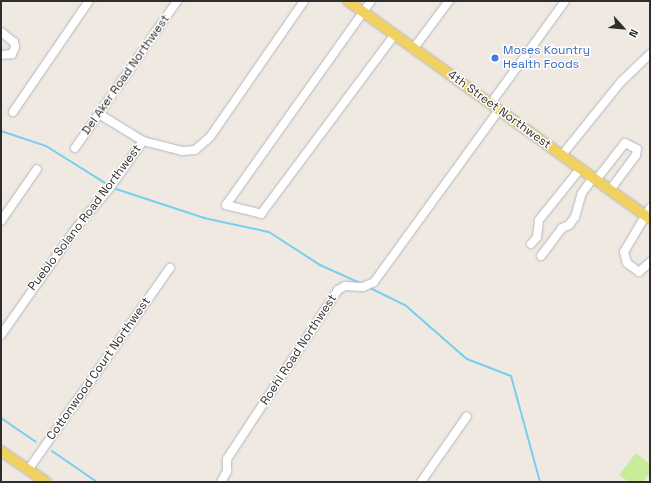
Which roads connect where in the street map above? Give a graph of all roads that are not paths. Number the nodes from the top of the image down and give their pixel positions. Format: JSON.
{"nodes":[{"id":1,"x":89,"y":1,"type":"edge"},
{"id":2,"x":177,"y":1,"type":"edge"},
{"id":3,"x":304,"y":1,"type":"edge"},
{"id":4,"x":348,"y":1,"type":"edge"},
{"id":5,"x":371,"y":1,"type":"edge"},
{"id":6,"x":449,"y":1,"type":"edge"},
{"id":7,"x":565,"y":1,"type":"edge"},
{"id":8,"x":364,"y":13,"type":"junction"},
{"id":9,"x":1,"y":32,"type":"edge"},
{"id":10,"x":395,"y":34,"type":"junction"},
{"id":11,"x":414,"y":48,"type":"junction"},
{"id":12,"x":650,"y":54,"type":"edge"},
{"id":13,"x":1,"y":55,"type":"edge"},
{"id":14,"x":490,"y":103,"type":"junction"},
{"id":15,"x":499,"y":110,"type":"junction"},
{"id":16,"x":13,"y":112,"type":"dead end"},
{"id":17,"x":100,"y":114,"type":"junction"},
{"id":18,"x":143,"y":141,"type":"junction"},
{"id":19,"x":76,"y":148,"type":"dead end"},
{"id":20,"x":562,"y":156,"type":"junction"},
{"id":21,"x":37,"y":169,"type":"dead end"},
{"id":22,"x":580,"y":169,"type":"junction"},
{"id":23,"x":595,"y":179,"type":"junction"},
{"id":24,"x":610,"y":190,"type":"junction"},
{"id":25,"x":648,"y":214,"type":"edge"},
{"id":26,"x":1,"y":221,"type":"edge"},
{"id":27,"x":531,"y":244,"type":"dead end"},
{"id":28,"x":541,"y":256,"type":"dead end"},
{"id":29,"x":650,"y":262,"type":"edge"},
{"id":30,"x":170,"y":268,"type":"dead end"},
{"id":31,"x":1,"y":335,"type":"edge"},
{"id":32,"x":467,"y":416,"type":"dead end"},
{"id":33,"x":1,"y":451,"type":"edge"},
{"id":34,"x":28,"y":470,"type":"junction"},
{"id":35,"x":46,"y":482,"type":"edge"},
{"id":36,"x":222,"y":482,"type":"edge"},
{"id":37,"x":420,"y":482,"type":"edge"}],
"edges":[{"from":1,"to":16,"type":"street"},
{"from":2,"to":17,"type":"street","name":"Del Aker Road Northwest"},
{"from":3,"to":18,"type":"street","name":"Pueblo Solano Road Northwest"},
{"from":4,"to":8,"type":"main road","name":"4th Street Northwest"},
{"from":5,"to":8,"type":"street"},
{"from":6,"to":11,"type":"street"},
{"from":7,"to":14,"type":"street"},
{"from":8,"to":10,"type":"main road","name":"4th Street Northwest"},
{"from":8,"to":10,"type":"street"},
{"from":9,"to":13,"type":"street"},
{"from":10,"to":11,"type":"main road","name":"4th Street Northwest"},
{"from":11,"to":14,"type":"main road","name":"4th Street Northwest"},
{"from":12,"to":20,"type":"street"},
{"from":14,"to":15,"type":"main road","name":"4th Street Northwest"},
{"from":15,"to":20,"type":"main road","name":"4th Street Northwest"},
{"from":15,"to":36,"type":"street","name":"Roehl Road Northwest"},
{"from":17,"to":18,"type":"street"},
{"from":17,"to":19,"type":"street","name":"Del Aker Road Northwest"},
{"from":18,"to":31,"type":"street","name":"Pueblo Solano Road Northwest"},
{"from":20,"to":22,"type":"main road","name":"4th Street Northwest"},
{"from":21,"to":26,"type":"street"},
{"from":22,"to":23,"type":"main road","name":"4th Street Northwest"},
{"from":22,"to":27,"type":"street"},
{"from":23,"to":24,"type":"main road","name":"4th Street Northwest"},
{"from":23,"to":24,"type":"street"},
{"from":23,"to":28,"type":"street"},
{"from":24,"to":25,"type":"main road","name":"4th Street Northwest"},
{"from":25,"to":29,"type":"street"},
{"from":30,"to":34,"type":"street","name":"Cottonwood Court Northwest"},
{"from":32,"to":37,"type":"street"},
{"from":33,"to":34,"type":"main road"},
{"from":34,"to":35,"type":"main road"}]}
